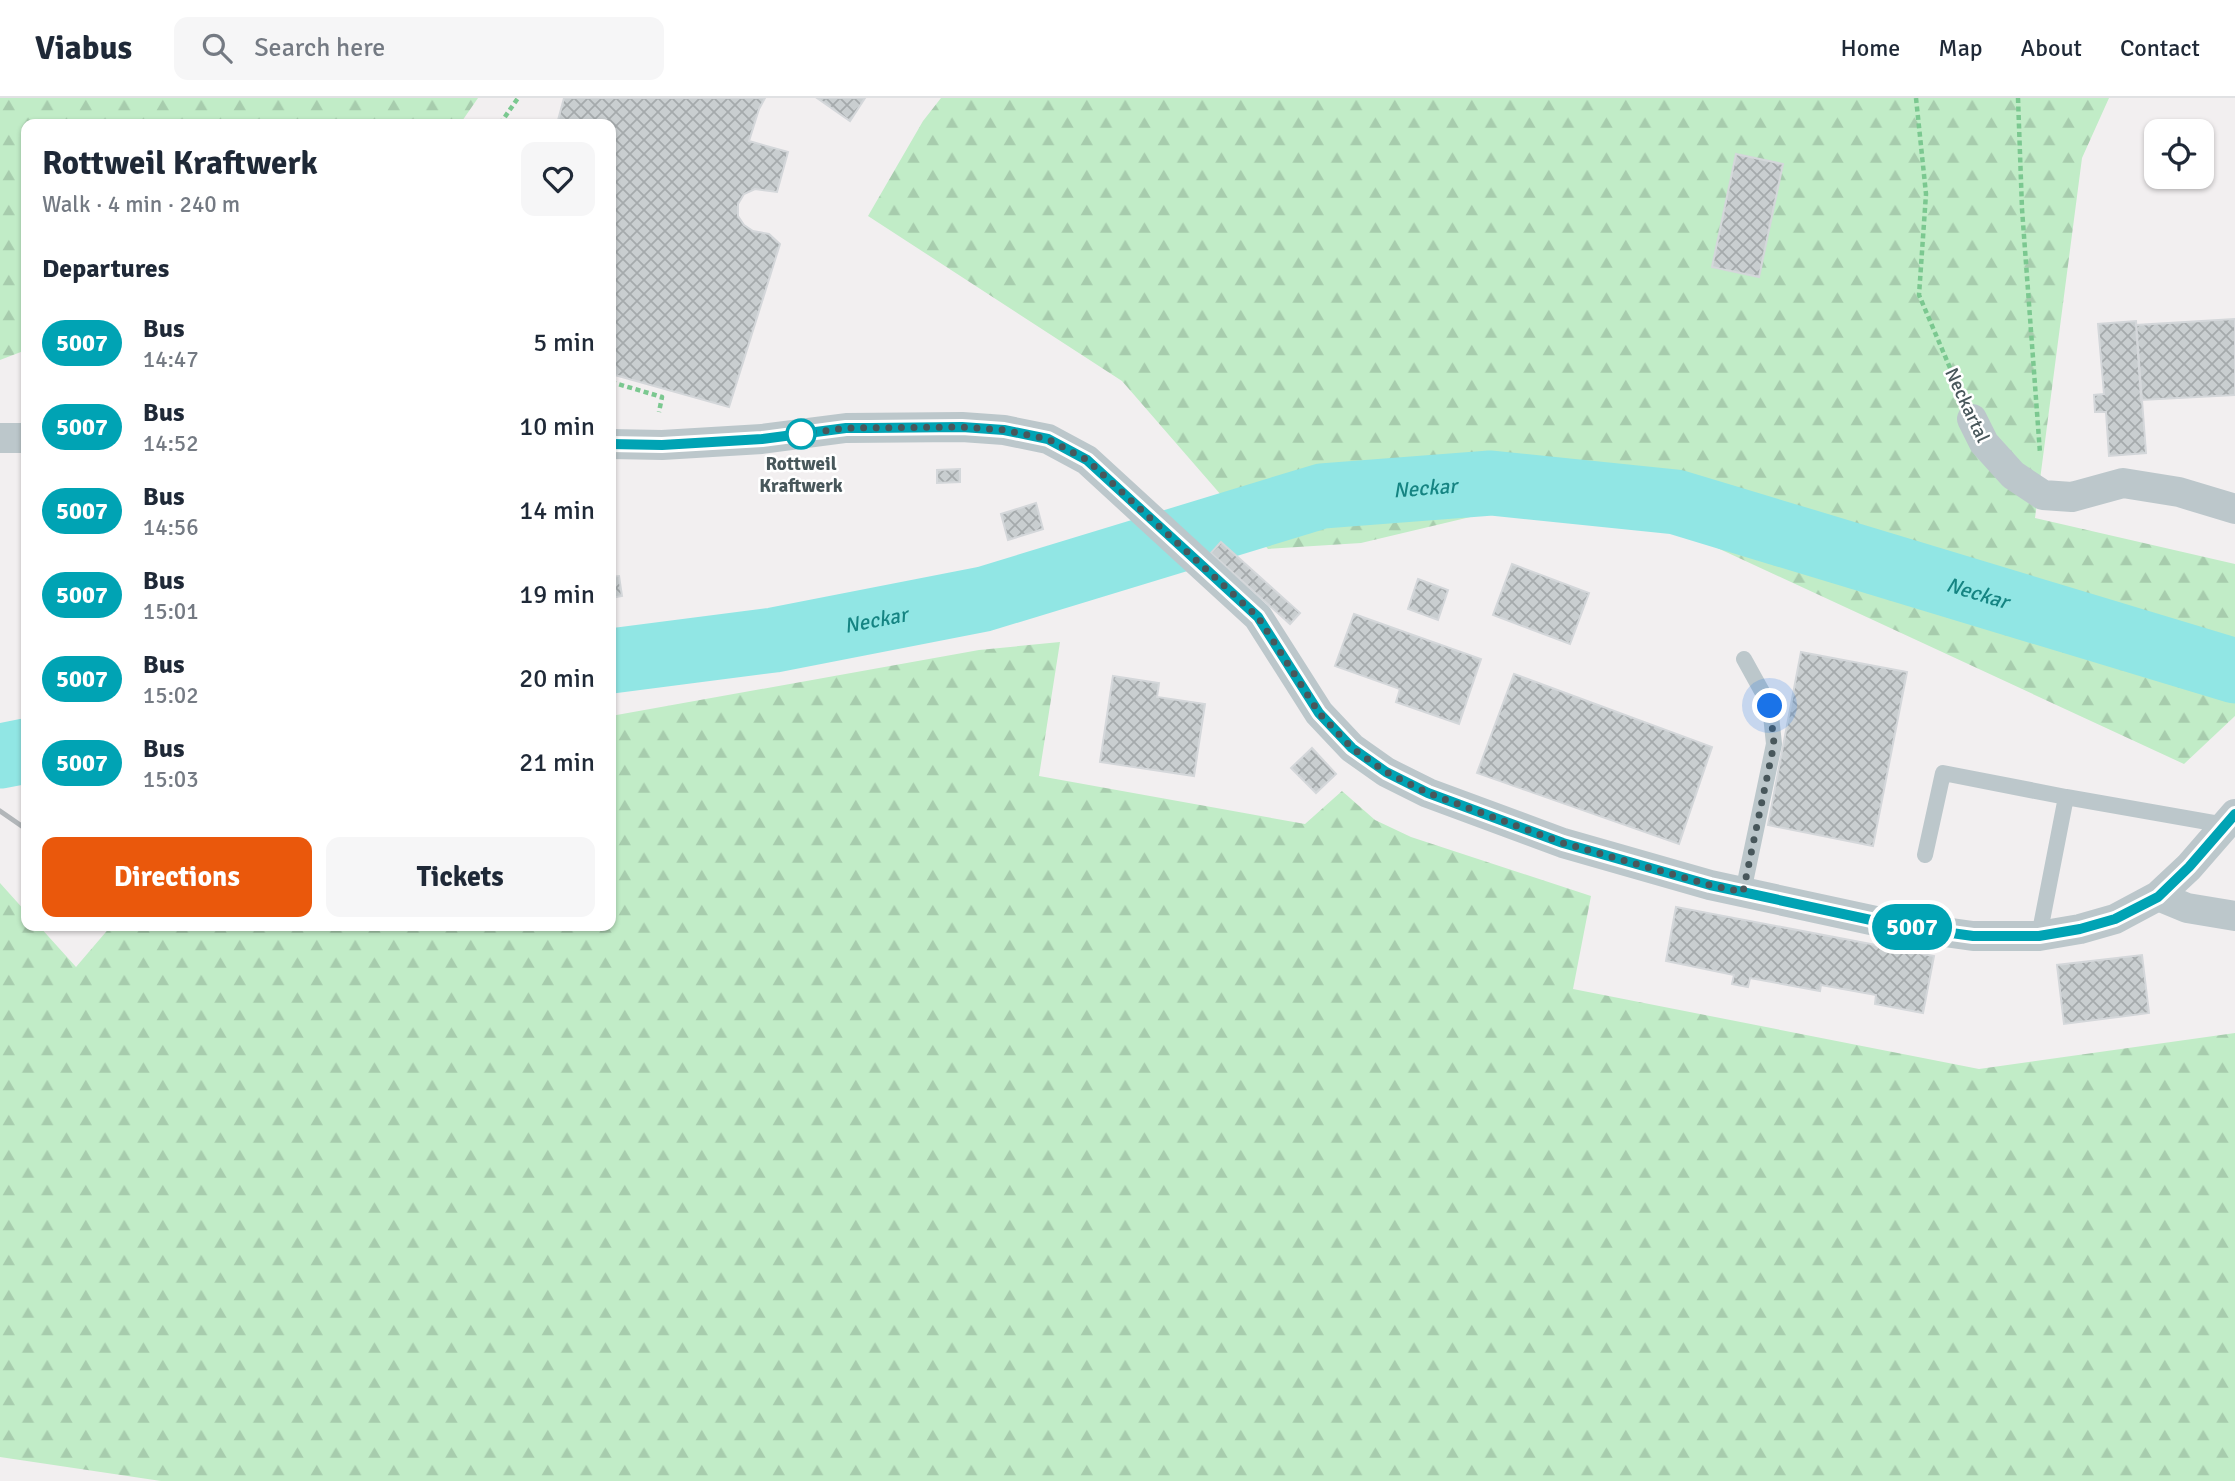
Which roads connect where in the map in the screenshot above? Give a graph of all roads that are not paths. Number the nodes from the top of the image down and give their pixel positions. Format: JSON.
{"nodes":[{"id":1,"x":1972,"y":419,"type":"road end"},
{"id":2,"x":0,"y":438,"type":"edge"},
{"id":3,"x":21,"y":438,"type":"edge"},
{"id":4,"x":616,"y":444,"type":"edge"},
{"id":5,"x":2235,"y":509,"type":"edge"},
{"id":6,"x":1744,"y":659,"type":"dead end"},
{"id":7,"x":2066,"y":797,"type":"junction"},
{"id":8,"x":2230,"y":820,"type":"edge"},
{"id":9,"x":1925,"y":855,"type":"dead end"},
{"id":10,"x":1743,"y":892,"type":"junction"},
{"id":11,"x":2158,"y":897,"type":"junction"},
{"id":12,"x":2235,"y":916,"type":"edge"},
{"id":13,"x":2039,"y":936,"type":"junction"}],
"edges":[{"from":1,"to":5,"type":"street","name":"Neckartal"},
{"from":2,"to":3,"type":"street"},
{"from":4,"to":10,"type":"street"},
{"from":6,"to":10,"type":"lane"},
{"from":7,"to":8,"type":"lane"},
{"from":7,"to":9,"type":"lane"},
{"from":7,"to":13,"type":"lane"},
{"from":8,"to":11,"type":"street"},
{"from":10,"to":13,"type":"street"},
{"from":11,"to":12,"type":"street"},
{"from":11,"to":13,"type":"street"}]}
